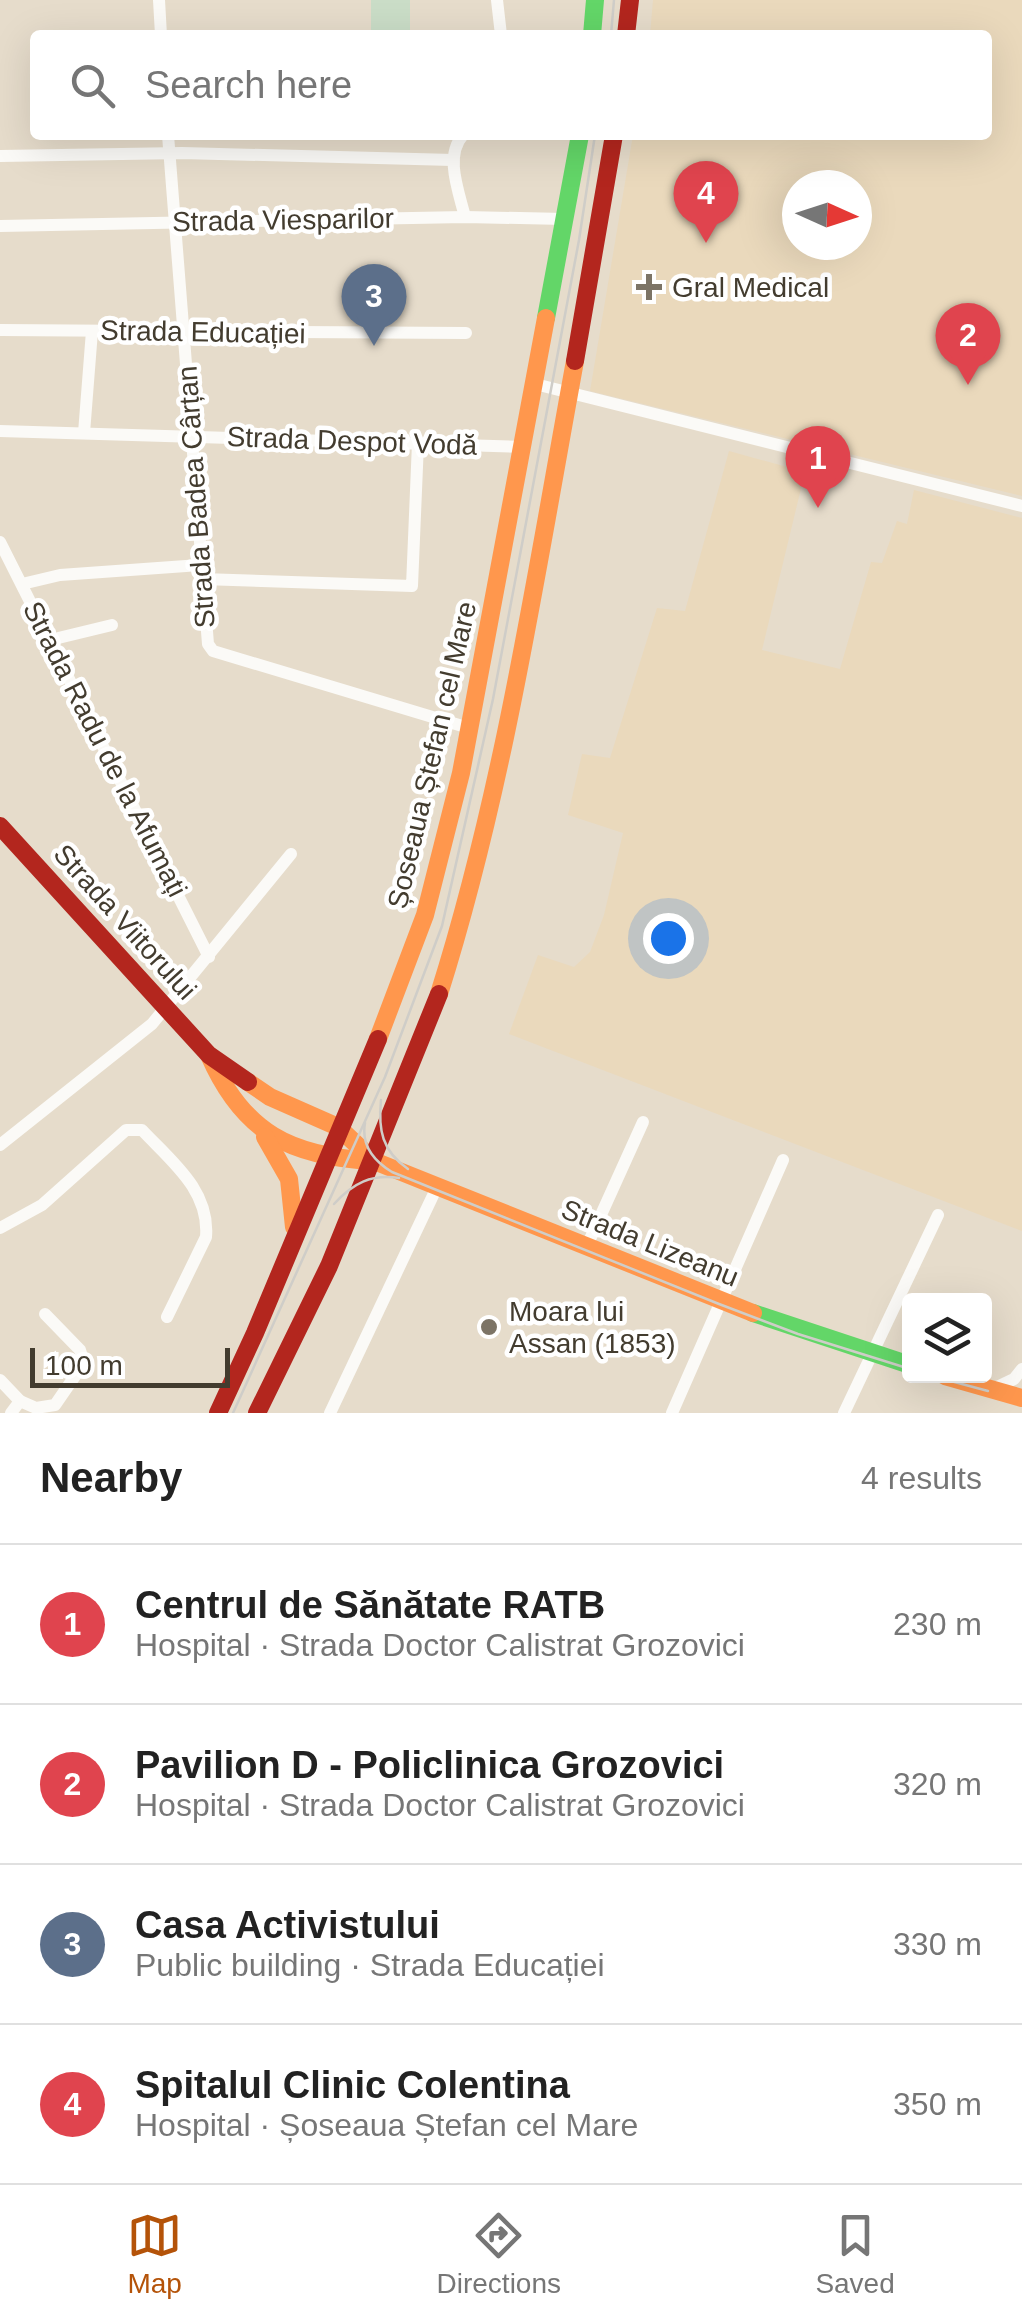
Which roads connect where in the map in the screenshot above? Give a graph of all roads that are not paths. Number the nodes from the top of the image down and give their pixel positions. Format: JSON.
{"nodes":[{"id":1,"x":159,"y":0,"type":"edge"},
{"id":2,"x":497,"y":0,"type":"edge"},
{"id":3,"x":595,"y":0,"type":"edge"},
{"id":4,"x":630,"y":0,"type":"edge"},
{"id":5,"x":161,"y":30,"type":"edge"},
{"id":6,"x":500,"y":30,"type":"edge"},
{"id":7,"x":592,"y":30,"type":"edge"},
{"id":8,"x":627,"y":30,"type":"edge"},
{"id":9,"x":168,"y":140,"type":"edge"},
{"id":10,"x":460,"y":140,"type":"edge"},
{"id":11,"x":579,"y":140,"type":"edge"},
{"id":12,"x":613,"y":140,"type":"edge"},
{"id":13,"x":169,"y":153,"type":"junction"},
{"id":14,"x":0,"y":156,"type":"edge"},
{"id":15,"x":453,"y":160,"type":"junction"},
{"id":16,"x":465,"y":217,"type":"junction"},
{"id":17,"x":566,"y":219,"type":"junction"},
{"id":18,"x":175,"y":221,"type":"junction"},
{"id":19,"x":0,"y":226,"type":"edge"},
{"id":20,"x":0,"y":330,"type":"edge"},
{"id":21,"x":92,"y":332,"type":"junction"},
{"id":22,"x":466,"y":333,"type":"dead end"},
{"id":23,"x":184,"y":334,"type":"junction"},
{"id":24,"x":535,"y":384,"type":"junction"},
{"id":25,"x":570,"y":391,"type":"junction"},
{"id":26,"x":0,"y":431,"type":"edge"},
{"id":27,"x":84,"y":433,"type":"junction"},
{"id":28,"x":191,"y":436,"type":"junction"},
{"id":29,"x":418,"y":444,"type":"junction"},
{"id":30,"x":523,"y":447,"type":"junction"},
{"id":31,"x":1022,"y":506,"type":"edge"},
{"id":32,"x":0,"y":542,"type":"edge"},
{"id":33,"x":201,"y":572,"type":"junction"},
{"id":34,"x":22,"y":584,"type":"junction"},
{"id":35,"x":112,"y":624,"type":"dead end"},
{"id":36,"x":50,"y":640,"type":"junction"},
{"id":37,"x":470,"y":728,"type":"junction"},
{"id":38,"x":0,"y":826,"type":"edge"},
{"id":39,"x":290,"y":854,"type":"dead end"},
{"id":40,"x":209,"y":957,"type":"junction"},
{"id":41,"x":167,"y":1009,"type":"junction"},
{"id":42,"x":208,"y":1055,"type":"junction"},
{"id":43,"x":643,"y":1122,"type":"dead end"},
{"id":44,"x":338,"y":1127,"type":"junction"},
{"id":45,"x":262,"y":1132,"type":"junction"},
{"id":46,"x":0,"y":1144,"type":"edge"},
{"id":47,"x":324,"y":1160,"type":"junction"},
{"id":48,"x":783,"y":1160,"type":"dead end"},
{"id":49,"x":374,"y":1161,"type":"junction"},
{"id":50,"x":437,"y":1187,"type":"junction"},
{"id":51,"x":938,"y":1216,"type":"dead end"},
{"id":52,"x":0,"y":1228,"type":"edge"},
{"id":53,"x":292,"y":1241,"type":"junction"},
{"id":54,"x":586,"y":1248,"type":"junction"},
{"id":55,"x":720,"y":1302,"type":"junction"},
{"id":56,"x":45,"y":1314,"type":"dead end"},
{"id":57,"x":166,"y":1317,"type":"dead end"},
{"id":58,"x":872,"y":1354,"type":"junction"},
{"id":59,"x":902,"y":1363,"type":"edge"},
{"id":60,"x":1022,"y":1370,"type":"edge"},
{"id":61,"x":0,"y":1380,"type":"edge"},
{"id":62,"x":970,"y":1383,"type":"edge"},
{"id":63,"x":992,"y":1389,"type":"junction"},
{"id":64,"x":1022,"y":1398,"type":"edge"},
{"id":65,"x":20,"y":1401,"type":"junction"},
{"id":66,"x":11,"y":1413,"type":"edge"},
{"id":67,"x":218,"y":1413,"type":"edge"},
{"id":68,"x":257,"y":1413,"type":"edge"},
{"id":69,"x":330,"y":1413,"type":"edge"},
{"id":70,"x":672,"y":1413,"type":"edge"},
{"id":71,"x":844,"y":1413,"type":"edge"}],
"edges":[{"from":1,"to":5,"type":"street"},
{"from":2,"to":6,"type":"street"},
{"from":3,"to":7,"type":"main road"},
{"from":4,"to":8,"type":"main road"},
{"from":9,"to":13,"type":"street","name":"Strada Badea Cârțan"},
{"from":10,"to":15,"type":"street"},
{"from":11,"to":17,"type":"main road","name":"Șoseaua Ștefan cel Mare"},
{"from":12,"to":25,"type":"main road"},
{"from":13,"to":14,"type":"street"},
{"from":13,"to":15,"type":"street"},
{"from":13,"to":18,"type":"street","name":"Strada Badea Cârțan"},
{"from":15,"to":16,"type":"street"},
{"from":16,"to":17,"type":"street","name":"Strada Viesparilor"},
{"from":16,"to":18,"type":"street","name":"Strada Viesparilor"},
{"from":17,"to":24,"type":"main road","name":"Șoseaua Ștefan cel Mare"},
{"from":18,"to":19,"type":"street","name":"Strada Viesparilor"},
{"from":18,"to":23,"type":"street","name":"Strada Badea Cârțan"},
{"from":20,"to":21,"type":"street","name":"Strada Educației"},
{"from":21,"to":23,"type":"street","name":"Strada Educației"},
{"from":21,"to":27,"type":"street"},
{"from":22,"to":23,"type":"street","name":"Strada Educației"},
{"from":23,"to":28,"type":"street","name":"Strada Badea Cârțan"},
{"from":24,"to":25,"type":"street"},
{"from":24,"to":30,"type":"main road","name":"Șoseaua Ștefan cel Mare"},
{"from":25,"to":31,"type":"street"},
{"from":25,"to":49,"type":"main road"},
{"from":26,"to":27,"type":"street","name":"Strada Despot Vodă"},
{"from":27,"to":28,"type":"street","name":"Strada Despot Vodă"},
{"from":28,"to":29,"type":"street","name":"Strada Despot Vodă"},
{"from":28,"to":33,"type":"street","name":"Strada Badea Cârțan"},
{"from":29,"to":30,"type":"street","name":"Strada Despot Vodă"},
{"from":29,"to":33,"type":"street"},
{"from":30,"to":37,"type":"main road","name":"Șoseaua Ștefan cel Mare"},
{"from":32,"to":34,"type":"street","name":"Strada Radu de la Afumați"},
{"from":33,"to":34,"type":"street"},
{"from":33,"to":37,"type":"street","name":"Strada Badea Cârțan"},
{"from":34,"to":36,"type":"street","name":"Strada Radu de la Afumați"},
{"from":35,"to":36,"type":"street"},
{"from":36,"to":40,"type":"street","name":"Strada Radu de la Afumați"},
{"from":37,"to":44,"type":"main road","name":"Șoseaua Ștefan cel Mare"},
{"from":38,"to":41,"type":"main road","name":"Strada Viitorului"},
{"from":39,"to":40,"type":"street"},
{"from":40,"to":41,"type":"street"},
{"from":41,"to":42,"type":"main road","name":"Strada Viitorului"},
{"from":41,"to":46,"type":"street"},
{"from":42,"to":44,"type":"main road","name":"Strada Viitorului"},
{"from":42,"to":45,"type":"main road","name":"Strada Viitorului"},
{"from":43,"to":54,"type":"street"},
{"from":44,"to":47,"type":"main road","name":"Șoseaua Ștefan cel Mare"},
{"from":44,"to":49,"type":"main road"},
{"from":45,"to":47,"type":"main road","name":"Strada Viitorului"},
{"from":45,"to":53,"type":"main road"},
{"from":47,"to":49,"type":"main road"},
{"from":47,"to":53,"type":"main road","name":"Șoseaua Ștefan cel Mare"},
{"from":48,"to":55,"type":"street"},
{"from":49,"to":50,"type":"main road","name":"Strada Lizeanu"},
{"from":49,"to":68,"type":"main road"},
{"from":50,"to":54,"type":"main road","name":"Strada Lizeanu"},
{"from":50,"to":69,"type":"street"},
{"from":51,"to":58,"type":"street"},
{"from":52,"to":57,"type":"street"},
{"from":53,"to":67,"type":"main road","name":"Șoseaua Ștefan cel Mare"},
{"from":54,"to":55,"type":"main road","name":"Strada Lizeanu"},
{"from":55,"to":58,"type":"main road","name":"Strada Lizeanu"},
{"from":55,"to":70,"type":"street"},
{"from":56,"to":65,"type":"street"},
{"from":58,"to":59,"type":"main road","name":"Strada Lizeanu"},
{"from":58,"to":71,"type":"street"},
{"from":60,"to":63,"type":"street"},
{"from":61,"to":65,"type":"street"},
{"from":62,"to":63,"type":"main road"},
{"from":63,"to":64,"type":"main road"},
{"from":65,"to":66,"type":"street"}]}
